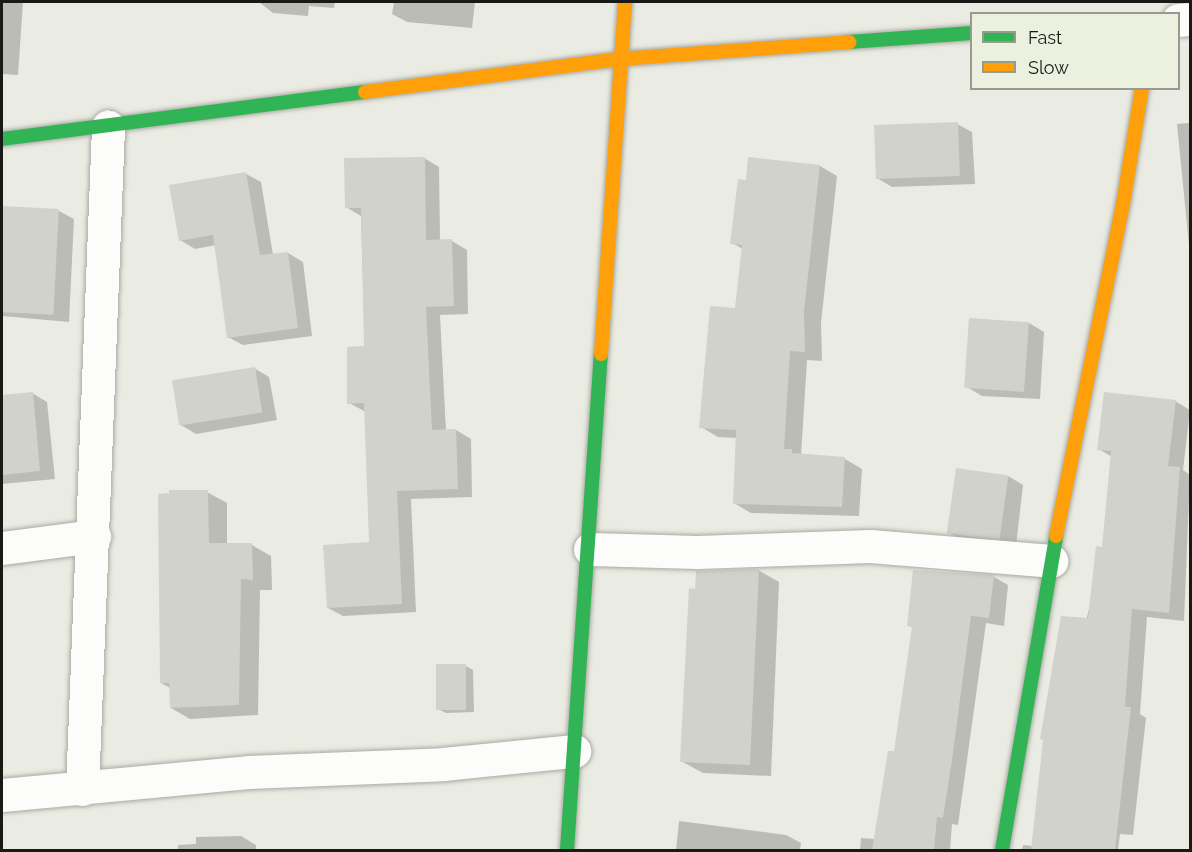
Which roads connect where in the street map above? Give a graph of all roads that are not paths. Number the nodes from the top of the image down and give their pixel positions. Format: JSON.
{"nodes":[{"id":1,"x":625,"y":2,"type":"edge"},
{"id":2,"x":970,"y":33,"type":"edge"},
{"id":3,"x":620,"y":59,"type":"junction"},
{"id":4,"x":1142,"y":90,"type":"edge"},
{"id":5,"x":108,"y":127,"type":"junction"},
{"id":6,"x":2,"y":139,"type":"edge"},
{"id":7,"x":94,"y":536,"type":"junction"},
{"id":8,"x":2,"y":548,"type":"edge"},
{"id":9,"x":590,"y":549,"type":"junction"},
{"id":10,"x":1051,"y":561,"type":"junction"},
{"id":11,"x":574,"y":752,"type":"junction"},
{"id":12,"x":82,"y":789,"type":"junction"},
{"id":13,"x":2,"y":795,"type":"edge"},
{"id":14,"x":567,"y":850,"type":"edge"},
{"id":15,"x":1002,"y":850,"type":"edge"}],
"edges":[{"from":1,"to":3,"type":"street"},
{"from":2,"to":3,"type":"street"},
{"from":3,"to":5,"type":"street"},
{"from":3,"to":9,"type":"street"},
{"from":4,"to":10,"type":"street"},
{"from":5,"to":6,"type":"street"},
{"from":5,"to":7,"type":"street"},
{"from":7,"to":8,"type":"street"},
{"from":7,"to":12,"type":"street"},
{"from":9,"to":10,"type":"street"},
{"from":9,"to":11,"type":"street"},
{"from":10,"to":15,"type":"street"},
{"from":11,"to":12,"type":"street"},
{"from":11,"to":14,"type":"street"},
{"from":12,"to":13,"type":"street"}]}
